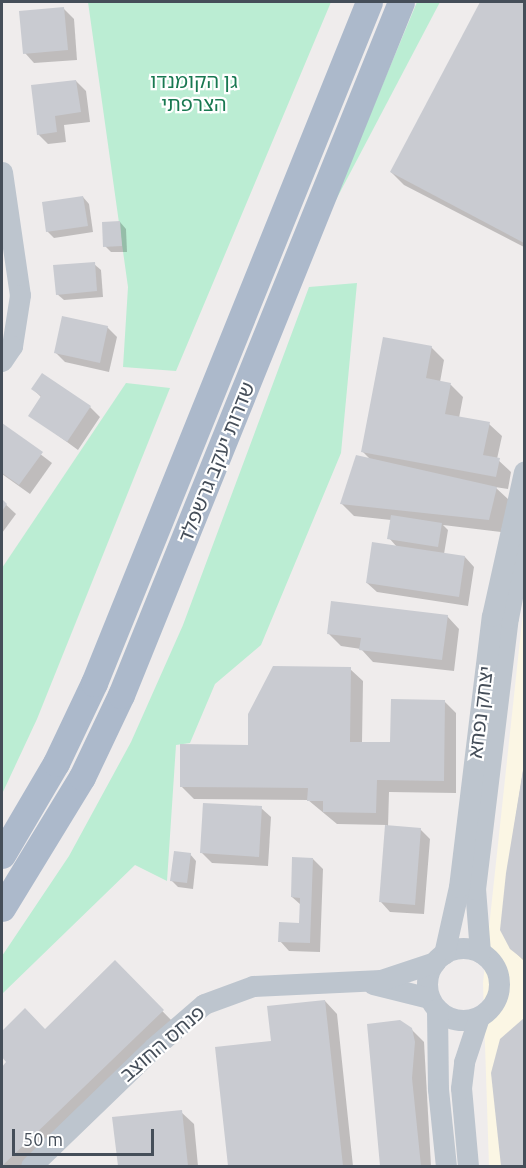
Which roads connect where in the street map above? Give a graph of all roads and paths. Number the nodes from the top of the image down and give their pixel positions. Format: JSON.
{"nodes":[{"id":1,"x":369,"y":2,"type":"edge"},
{"id":2,"x":401,"y":2,"type":"edge"},
{"id":3,"x":2,"y":172,"type":"edge"},
{"id":4,"x":2,"y":361,"type":"edge"},
{"id":5,"x":525,"y":472,"type":"edge"},
{"id":6,"x":525,"y":535,"type":"edge"},
{"id":7,"x":2,"y":855,"type":"edge"},
{"id":8,"x":2,"y":909,"type":"edge"},
{"id":9,"x":480,"y":952,"type":"junction"},
{"id":10,"x":440,"y":958,"type":"junction"},
{"id":11,"x":361,"y":981,"type":"junction"},
{"id":12,"x":433,"y":1003,"type":"junction"},
{"id":13,"x":478,"y":1017,"type":"junction"},
{"id":14,"x":31,"y":1167,"type":"edge"},
{"id":15,"x":446,"y":1167,"type":"edge"},
{"id":16,"x":468,"y":1167,"type":"edge"}],
"edges":[{"from":1,"to":7,"type":"main road","name":"שדרות יעקב גרשפלד"},
{"from":2,"to":8,"type":"main road","name":"שדרות יעקב גרשפלד"},
{"from":3,"to":4,"type":"street"},
{"from":5,"to":10,"type":"street","name":"יצחק נפחא"},
{"from":6,"to":9,"type":"street","name":"יצחק נפחא"},
{"from":9,"to":10,"type":"street"},
{"from":9,"to":13,"type":"street"},
{"from":10,"to":11,"type":"street","name":"פנחס החוצב"},
{"from":10,"to":12,"type":"street"},
{"from":11,"to":12,"type":"street","name":"פנחס החוצב"},
{"from":11,"to":14,"type":"street","name":"פנחס החוצב"},
{"from":12,"to":13,"type":"street"},
{"from":12,"to":15,"type":"street"},
{"from":13,"to":16,"type":"street"}]}
